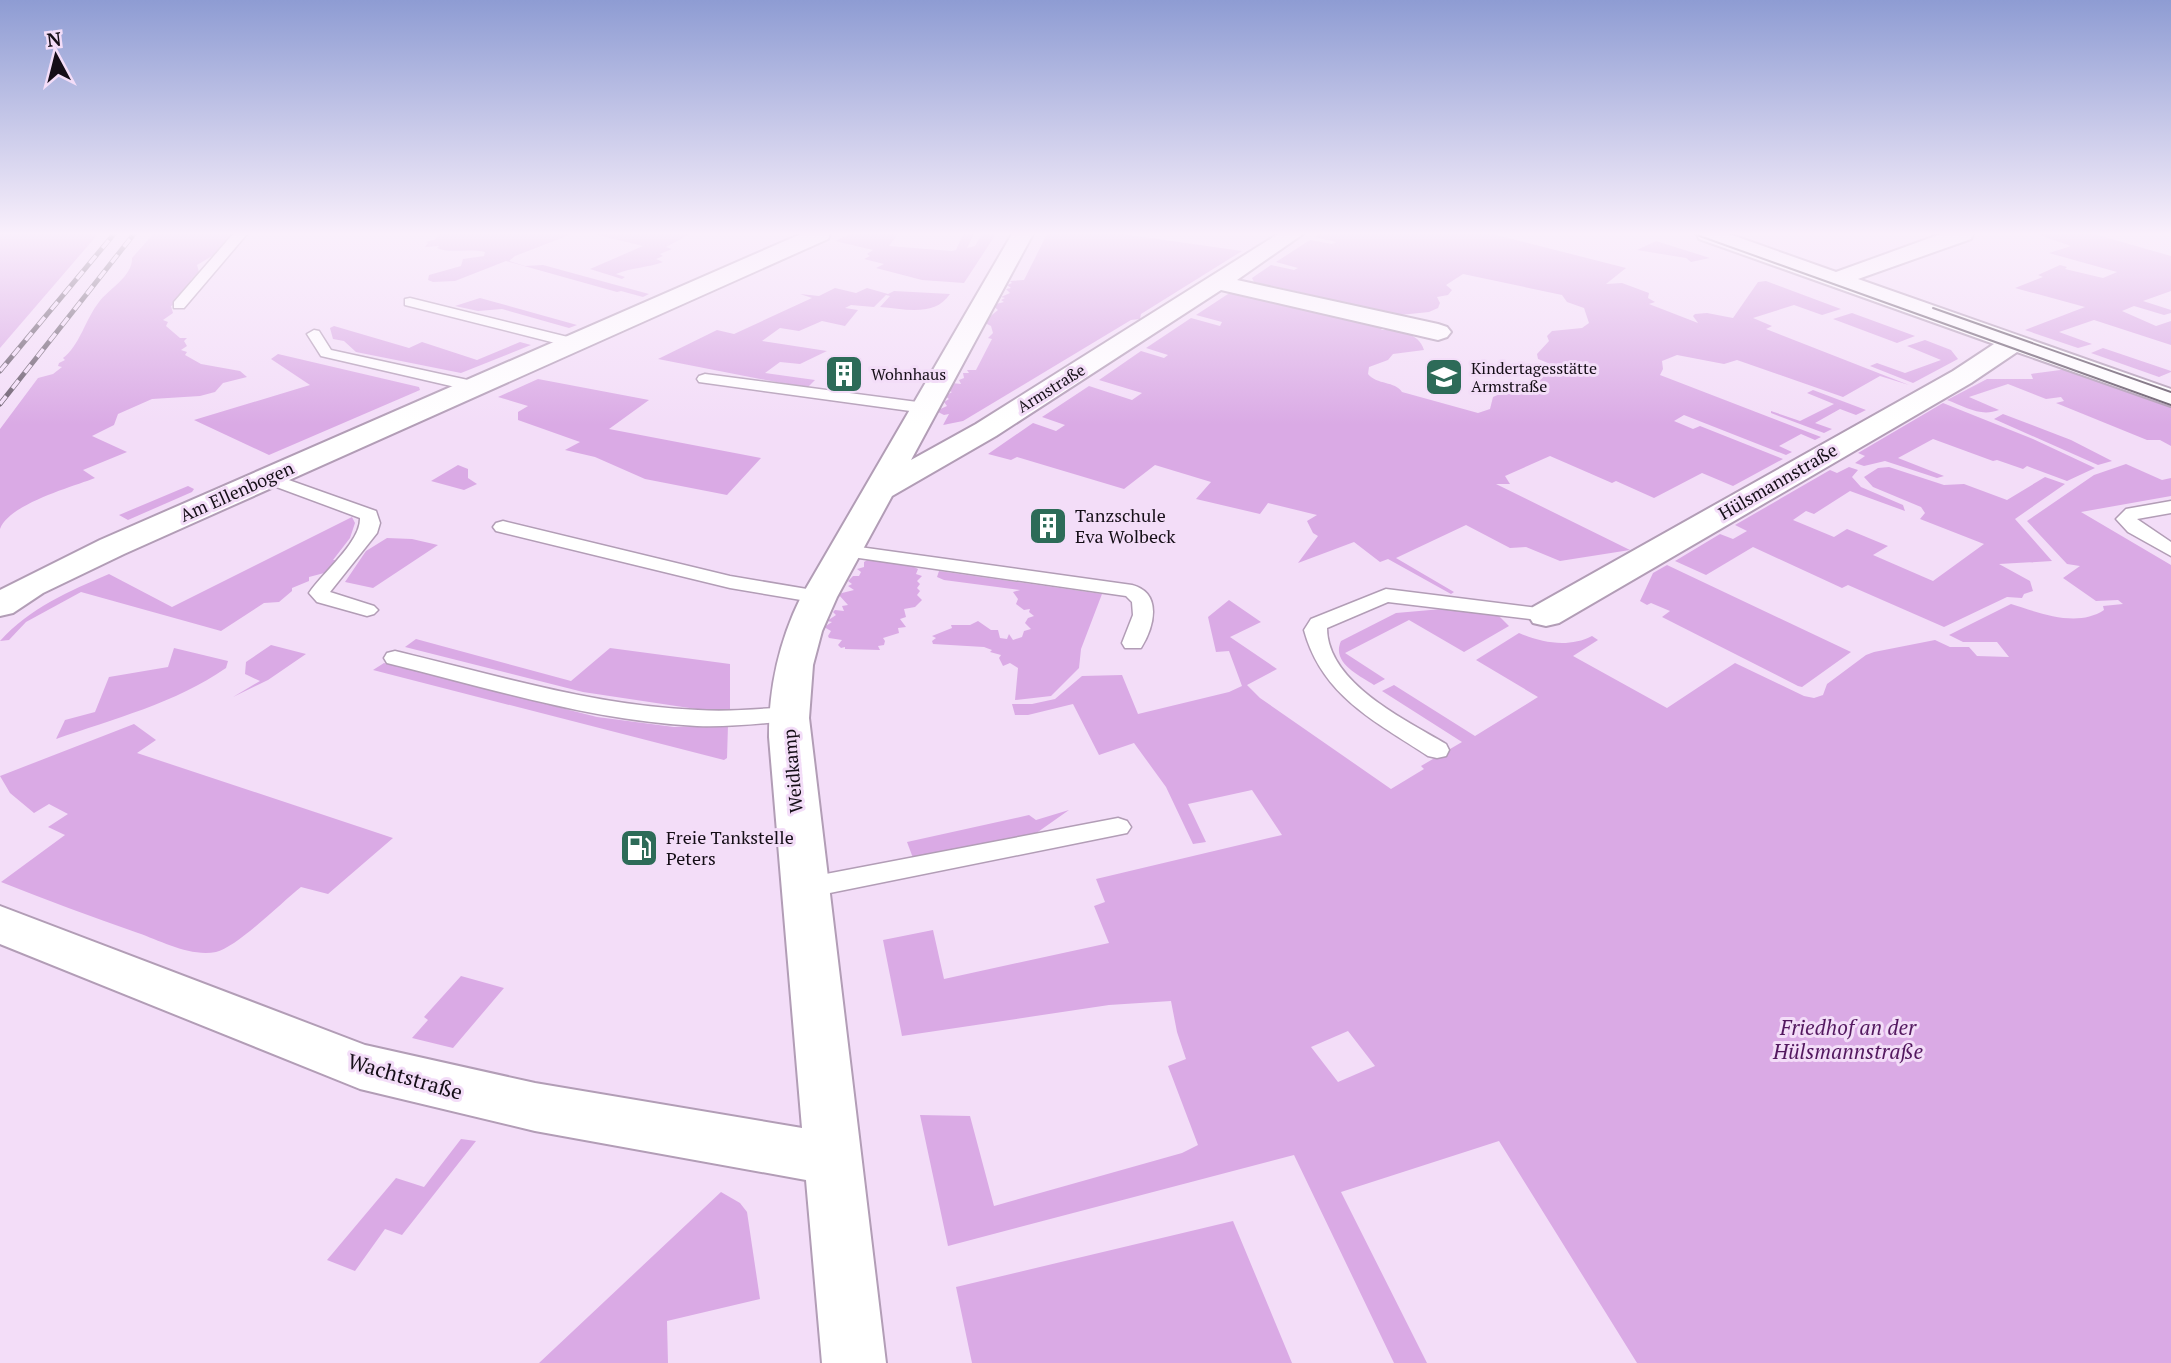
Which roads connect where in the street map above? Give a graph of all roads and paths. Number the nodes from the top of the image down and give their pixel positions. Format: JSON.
{"nodes":[{"id":1,"x":184,"y":298,"type":"edge"},
{"id":2,"x":677,"y":298,"type":"edge"},
{"id":3,"x":987,"y":298,"type":"edge"},
{"id":4,"x":1192,"y":298,"type":"edge"},
{"id":5,"x":1286,"y":298,"type":"edge"},
{"id":6,"x":1834,"y":298,"type":"edge"},
{"id":7,"x":1887,"y":298,"type":"edge"},
{"id":8,"x":410,"y":302,"type":"dead end"},
{"id":9,"x":178,"y":305,"type":"dead end"},
{"id":10,"x":1438,"y":332,"type":"dead end"},
{"id":11,"x":314,"y":334,"type":"dead end"},
{"id":12,"x":575,"y":343,"type":"junction"},
{"id":13,"x":2012,"y":344,"type":"junction"},
{"id":14,"x":705,"y":379,"type":"dead end"},
{"id":15,"x":477,"y":387,"type":"junction"},
{"id":16,"x":2171,"y":398,"type":"edge"},
{"id":17,"x":925,"y":408,"type":"junction"},
{"id":18,"x":270,"y":478,"type":"junction"},
{"id":19,"x":881,"y":489,"type":"junction"},
{"id":20,"x":2171,"y":508,"type":"edge"},
{"id":21,"x":503,"y":527,"type":"dead end"},
{"id":22,"x":2171,"y":550,"type":"edge"},
{"id":23,"x":845,"y":551,"type":"junction"},
{"id":24,"x":819,"y":597,"type":"junction"},
{"id":25,"x":0,"y":606,"type":"edge"},
{"id":26,"x":366,"y":610,"type":"dead end"},
{"id":27,"x":1546,"y":615,"type":"joint"},
{"id":28,"x":1133,"y":643,"type":"dead end"},
{"id":29,"x":395,"y":658,"type":"dead end"},
{"id":30,"x":788,"y":714,"type":"junction"},
{"id":31,"x":1437,"y":750,"type":"dead end"},
{"id":32,"x":1118,"y":827,"type":"dead end"},
{"id":33,"x":805,"y":888,"type":"junction"},
{"id":34,"x":0,"y":924,"type":"edge"},
{"id":35,"x":831,"y":1158,"type":"junction"},
{"id":36,"x":855,"y":1363,"type":"edge"}],
"edges":[{"from":1,"to":9,"type":"lane"},
{"from":2,"to":12,"type":"street","name":"Am Ellenbogen"},
{"from":3,"to":17,"type":"street","name":"Weidkamp"},
{"from":4,"to":19,"type":"street","name":"Armstraße"},
{"from":5,"to":10,"type":"street"},
{"from":6,"to":13,"type":"street"},
{"from":7,"to":13,"type":"street"},
{"from":8,"to":12,"type":"lane"},
{"from":11,"to":15,"type":"lane"},
{"from":12,"to":15,"type":"street","name":"Am Ellenbogen"},
{"from":13,"to":16,"type":"street"},
{"from":13,"to":27,"type":"street","name":"Hülsmannstraße"},
{"from":14,"to":17,"type":"lane"},
{"from":15,"to":18,"type":"street","name":"Am Ellenbogen"},
{"from":17,"to":19,"type":"street","name":"Weidkamp"},
{"from":18,"to":25,"type":"street","name":"Am Ellenbogen"},
{"from":18,"to":26,"type":"lane"},
{"from":19,"to":23,"type":"street","name":"Weidkamp"},
{"from":20,"to":22,"type":"lane"},
{"from":21,"to":24,"type":"lane"},
{"from":23,"to":24,"type":"street","name":"Weidkamp"},
{"from":23,"to":28,"type":"lane"},
{"from":24,"to":30,"type":"street","name":"Weidkamp"},
{"from":27,"to":31,"type":"lane"},
{"from":29,"to":30,"type":"lane"},
{"from":30,"to":33,"type":"street","name":"Weidkamp"},
{"from":32,"to":33,"type":"lane"},
{"from":33,"to":35,"type":"street","name":"Weidkamp"},
{"from":34,"to":35,"type":"street","name":"Wachtstraße"},
{"from":35,"to":36,"type":"street","name":"Weidkamp"}]}
